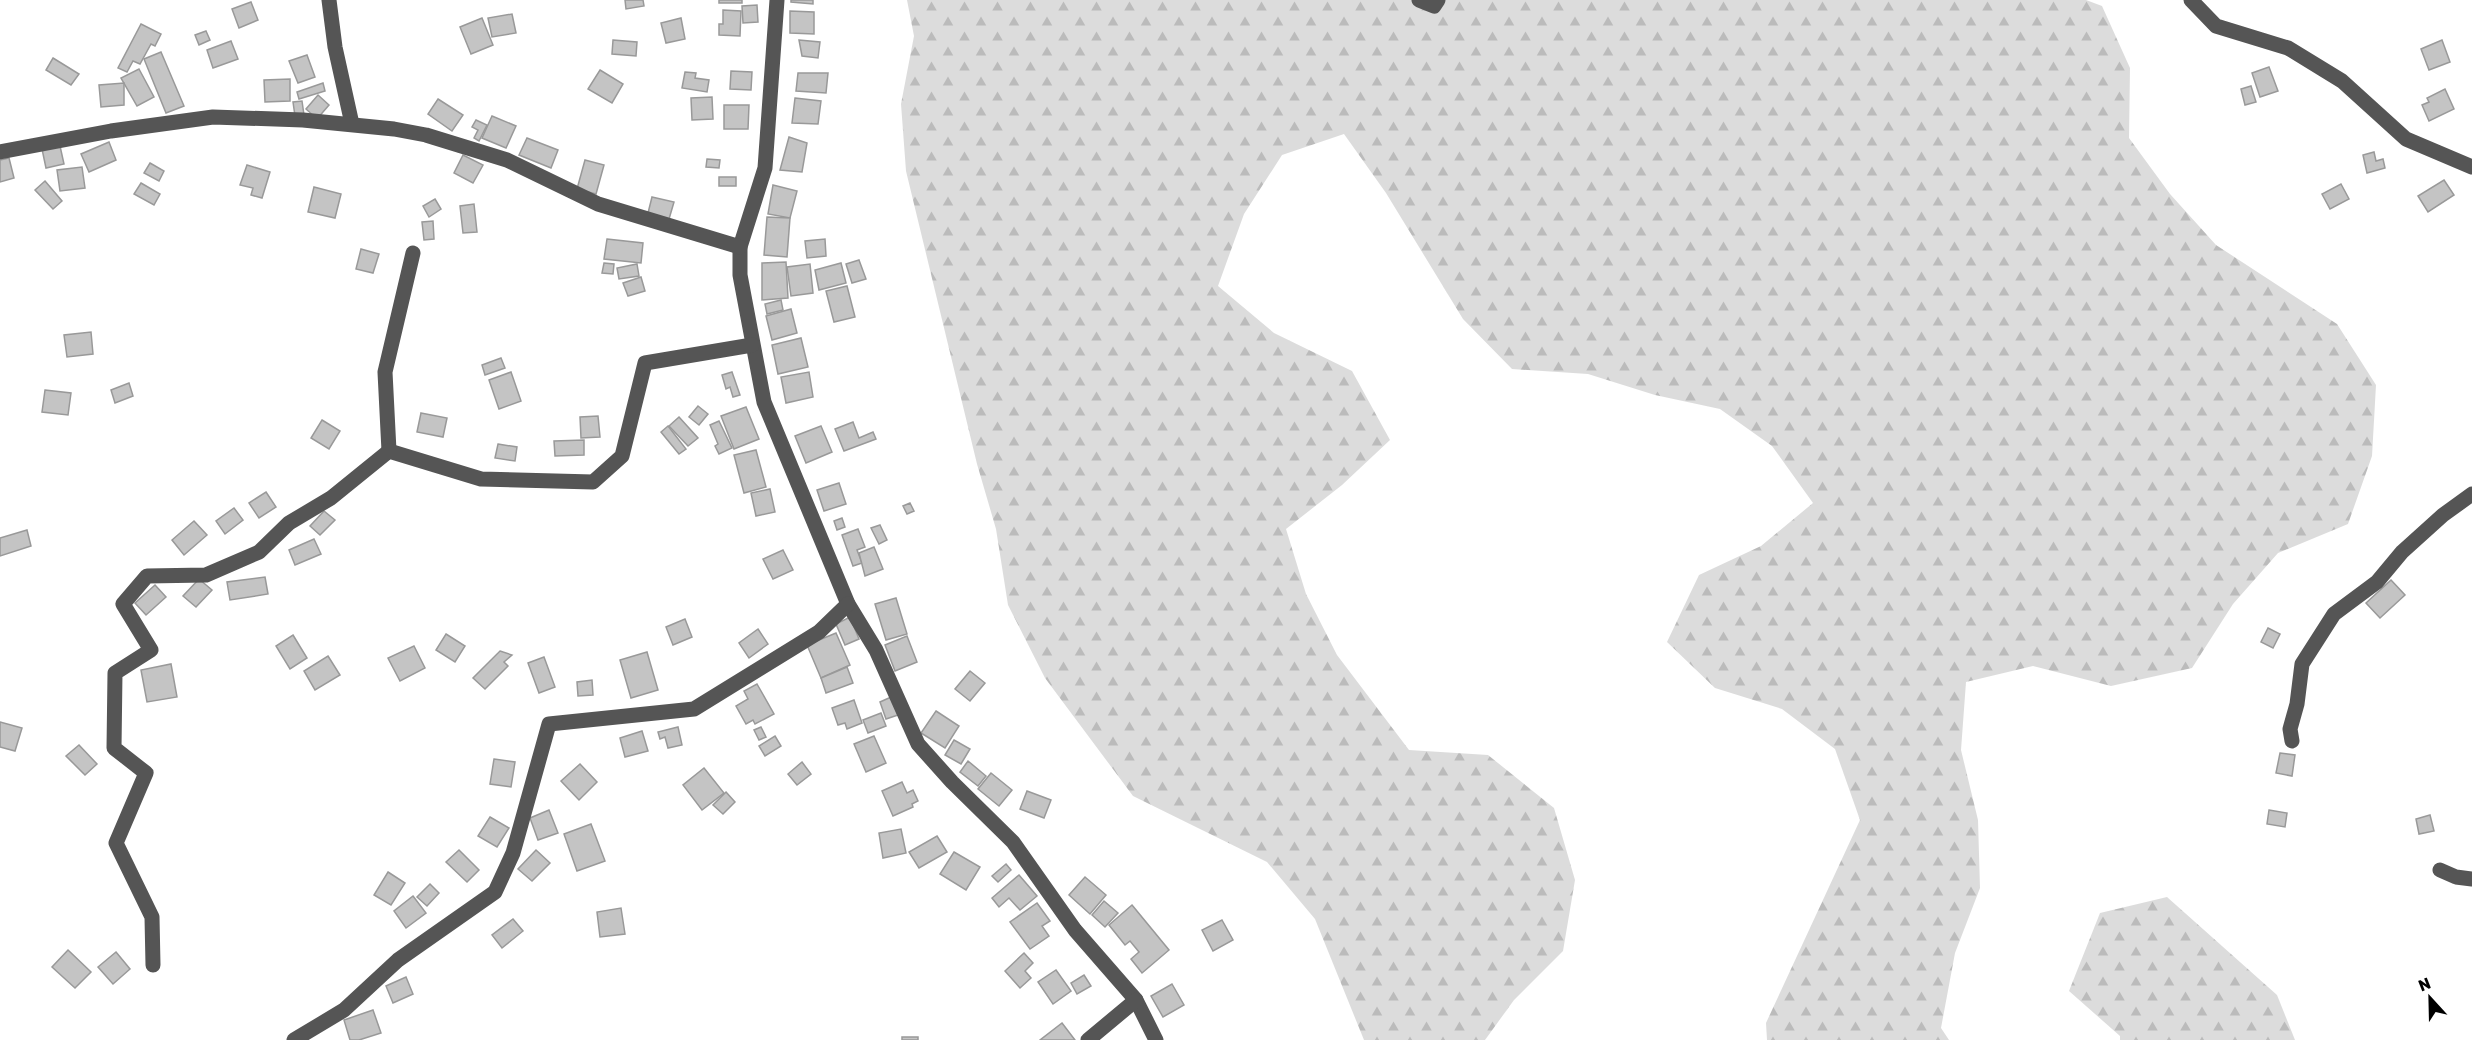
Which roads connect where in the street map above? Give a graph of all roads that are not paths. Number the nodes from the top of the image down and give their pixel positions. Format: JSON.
{"nodes":[{"id":1,"x":329,"y":0,"type":"edge"},
{"id":2,"x":777,"y":0,"type":"edge"},
{"id":3,"x":1419,"y":0,"type":"edge"},
{"id":4,"x":1438,"y":0,"type":"edge"},
{"id":5,"x":2191,"y":0,"type":"edge"},
{"id":6,"x":352,"y":124,"type":"junction"},
{"id":7,"x":0,"y":152,"type":"edge"},
{"id":8,"x":2472,"y":167,"type":"edge"},
{"id":9,"x":740,"y":247,"type":"junction"},
{"id":10,"x":413,"y":253,"type":"dead end"},
{"id":11,"x":752,"y":345,"type":"junction"},
{"id":12,"x":389,"y":451,"type":"junction"},
{"id":13,"x":2472,"y":494,"type":"edge"},
{"id":14,"x":848,"y":604,"type":"junction"},
{"id":15,"x":2292,"y":741,"type":"dead end"},
{"id":16,"x":2440,"y":870,"type":"dead end"},
{"id":17,"x":2472,"y":879,"type":"edge"},
{"id":18,"x":153,"y":965,"type":"dead end"},
{"id":19,"x":1136,"y":1000,"type":"junction"},
{"id":20,"x":294,"y":1040,"type":"edge"},
{"id":21,"x":1089,"y":1040,"type":"edge"},
{"id":22,"x":1156,"y":1040,"type":"edge"}],
"edges":[{"from":1,"to":6,"type":"street"},
{"from":2,"to":9,"type":"street"},
{"from":3,"to":4,"type":"street"},
{"from":5,"to":8,"type":"street"},
{"from":6,"to":7,"type":"street"},
{"from":6,"to":9,"type":"street"},
{"from":9,"to":11,"type":"street"},
{"from":10,"to":12,"type":"street"},
{"from":11,"to":12,"type":"street"},
{"from":11,"to":14,"type":"street"},
{"from":12,"to":18,"type":"street"},
{"from":13,"to":15,"type":"street"},
{"from":14,"to":19,"type":"street"},
{"from":14,"to":20,"type":"street"},
{"from":16,"to":17,"type":"street"},
{"from":19,"to":21,"type":"street"},
{"from":19,"to":22,"type":"street"}]}
